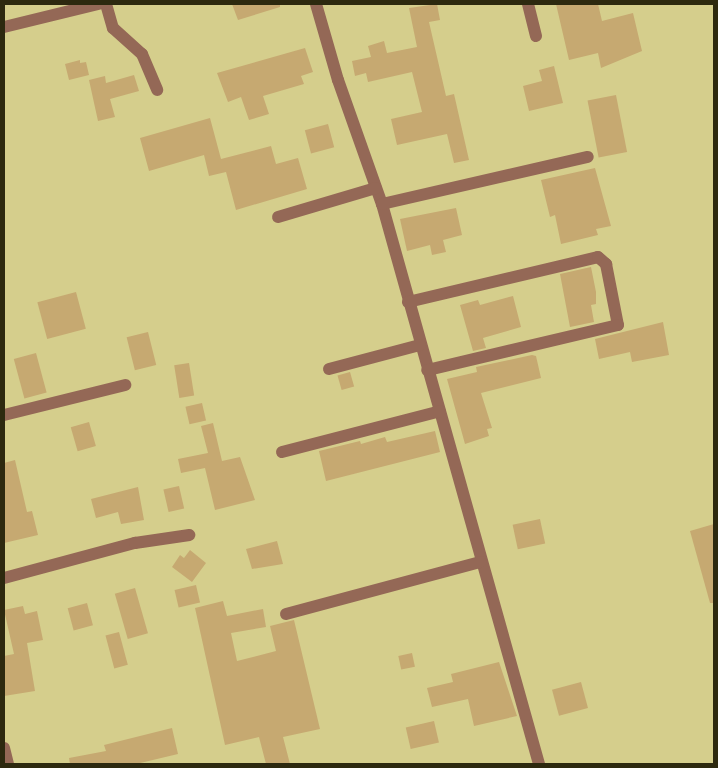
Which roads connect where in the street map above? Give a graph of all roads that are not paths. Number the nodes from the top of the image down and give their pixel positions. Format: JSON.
{"nodes":[{"id":1,"x":98,"y":4,"type":"edge"},
{"id":2,"x":106,"y":4,"type":"edge"},
{"id":3,"x":316,"y":4,"type":"edge"},
{"id":4,"x":528,"y":4,"type":"edge"},
{"id":5,"x":4,"y":27,"type":"edge"},
{"id":6,"x":536,"y":36,"type":"dead end"},
{"id":7,"x":157,"y":90,"type":"dead end"},
{"id":8,"x":588,"y":158,"type":"dead end"},
{"id":9,"x":376,"y":188,"type":"junction"},
{"id":10,"x":382,"y":204,"type":"junction"},
{"id":11,"x":278,"y":217,"type":"dead end"},
{"id":12,"x":408,"y":302,"type":"junction"},
{"id":13,"x":420,"y":345,"type":"junction"},
{"id":14,"x":329,"y":369,"type":"dead end"},
{"id":15,"x":427,"y":370,"type":"junction"},
{"id":16,"x":125,"y":385,"type":"dead end"},
{"id":17,"x":440,"y":411,"type":"junction"},
{"id":18,"x":4,"y":415,"type":"edge"},
{"id":19,"x":282,"y":452,"type":"dead end"},
{"id":20,"x":189,"y":535,"type":"dead end"},
{"id":21,"x":480,"y":562,"type":"junction"},
{"id":22,"x":4,"y":578,"type":"edge"},
{"id":23,"x":286,"y":614,"type":"dead end"},
{"id":24,"x":4,"y":748,"type":"edge"},
{"id":25,"x":8,"y":764,"type":"edge"},
{"id":26,"x":540,"y":764,"type":"edge"}],
"edges":[{"from":1,"to":5,"type":"street"},
{"from":2,"to":7,"type":"street"},
{"from":3,"to":9,"type":"street"},
{"from":4,"to":6,"type":"street"},
{"from":8,"to":10,"type":"street"},
{"from":9,"to":10,"type":"street"},
{"from":9,"to":11,"type":"street"},
{"from":10,"to":12,"type":"street"},
{"from":12,"to":13,"type":"street"},
{"from":12,"to":15,"type":"street"},
{"from":13,"to":14,"type":"street"},
{"from":13,"to":15,"type":"street"},
{"from":15,"to":17,"type":"street"},
{"from":16,"to":18,"type":"street"},
{"from":17,"to":19,"type":"street"},
{"from":17,"to":21,"type":"street"},
{"from":20,"to":22,"type":"street"},
{"from":21,"to":23,"type":"street"},
{"from":21,"to":26,"type":"street"},
{"from":24,"to":25,"type":"street"}]}
